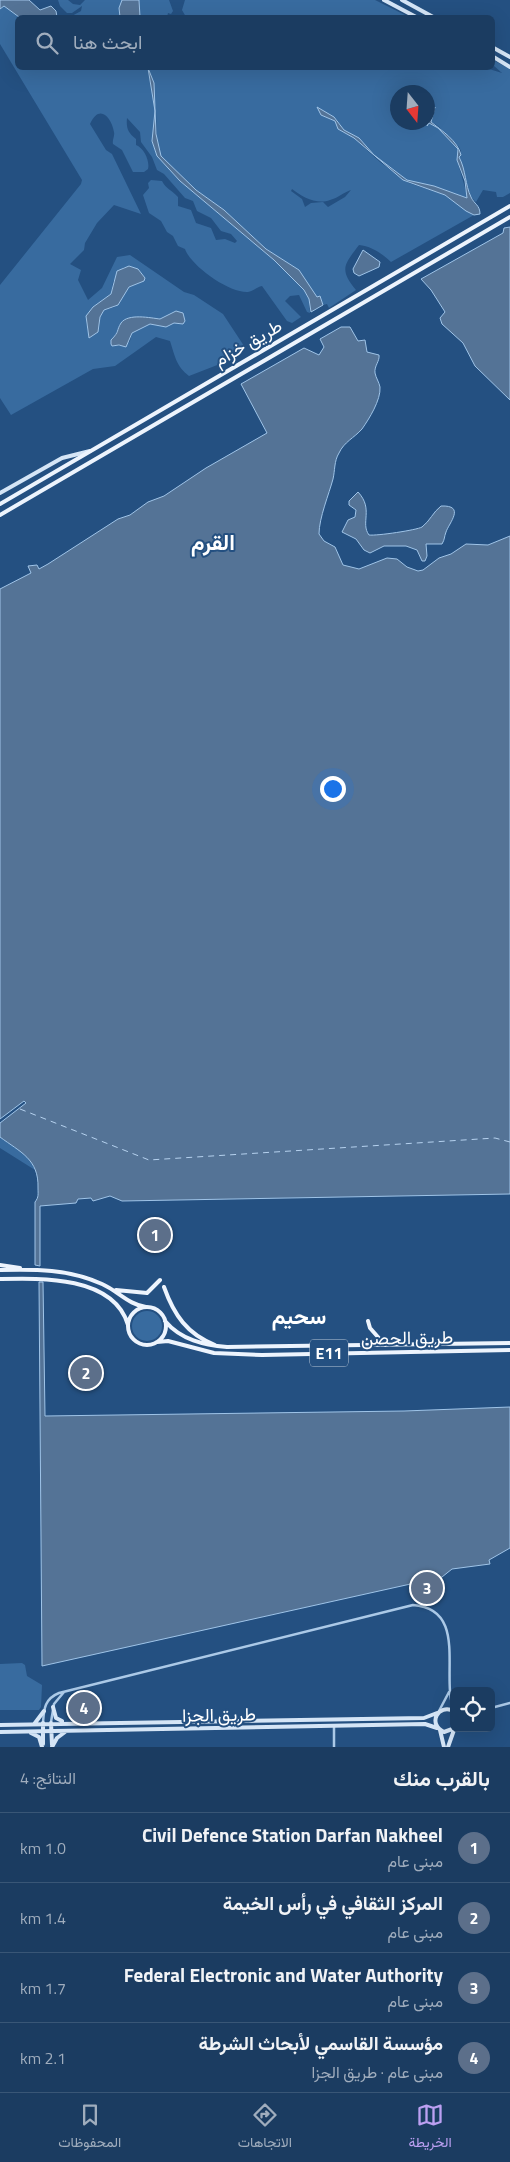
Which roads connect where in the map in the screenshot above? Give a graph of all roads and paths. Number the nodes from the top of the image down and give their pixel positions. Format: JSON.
{"nodes":[{"id":1,"x":384,"y":0,"type":"edge"},
{"id":2,"x":402,"y":0,"type":"edge"},
{"id":3,"x":412,"y":15,"type":"edge"},
{"id":4,"x":426,"y":15,"type":"edge"},
{"id":5,"x":495,"y":49,"type":"edge"},
{"id":6,"x":510,"y":57,"type":"edge"},
{"id":7,"x":495,"y":58,"type":"edge"},
{"id":8,"x":510,"y":67,"type":"edge"},
{"id":9,"x":510,"y":206,"type":"edge"},
{"id":10,"x":510,"y":217,"type":"edge"},
{"id":11,"x":90,"y":451,"type":"junction"},
{"id":12,"x":0,"y":493,"type":"edge"},
{"id":13,"x":0,"y":504,"type":"edge"},
{"id":14,"x":0,"y":515,"type":"edge"},
{"id":15,"x":0,"y":1265,"type":"edge"},
{"id":16,"x":0,"y":1270,"type":"edge"},
{"id":17,"x":24,"y":1270,"type":"junction"},
{"id":18,"x":0,"y":1279,"type":"edge"},
{"id":19,"x":160,"y":1280,"type":"dead end"},
{"id":20,"x":164,"y":1287,"type":"dead end"},
{"id":21,"x":113,"y":1290,"type":"junction"},
{"id":22,"x":146,"y":1307,"type":"junction"},
{"id":23,"x":165,"y":1321,"type":"junction"},
{"id":24,"x":368,"y":1321,"type":"dead end"},
{"id":25,"x":128,"y":1325,"type":"junction"},
{"id":26,"x":157,"y":1342,"type":"junction"},
{"id":27,"x":510,"y":1343,"type":"edge"},
{"id":28,"x":385,"y":1345,"type":"junction"},
{"id":29,"x":227,"y":1347,"type":"junction"},
{"id":30,"x":510,"y":1350,"type":"edge"},
{"id":31,"x":450,"y":1687,"type":"edge"},
{"id":32,"x":70,"y":1689,"type":"junction"},
{"id":33,"x":450,"y":1690,"type":"edge"},
{"id":34,"x":510,"y":1703,"type":"edge"},
{"id":35,"x":46,"y":1704,"type":"junction"},
{"id":36,"x":53,"y":1707,"type":"junction"},
{"id":37,"x":495,"y":1707,"type":"edge"},
{"id":38,"x":450,"y":1710,"type":"edge"},
{"id":39,"x":44,"y":1711,"type":"junction"},
{"id":40,"x":438,"y":1712,"type":"junction"},
{"id":41,"x":51,"y":1723,"type":"junction"},
{"id":42,"x":67,"y":1723,"type":"junction"},
{"id":43,"x":34,"y":1724,"type":"junction"},
{"id":44,"x":43,"y":1724,"type":"junction"},
{"id":45,"x":0,"y":1725,"type":"edge"},
{"id":46,"x":334,"y":1726,"type":"junction"},
{"id":47,"x":439,"y":1729,"type":"junction"},
{"id":48,"x":69,"y":1731,"type":"junction"},
{"id":49,"x":450,"y":1731,"type":"edge"},
{"id":50,"x":0,"y":1732,"type":"edge"},
{"id":51,"x":26,"y":1732,"type":"junction"},
{"id":52,"x":43,"y":1732,"type":"junction"},
{"id":53,"x":51,"y":1732,"type":"junction"},
{"id":54,"x":454,"y":1732,"type":"edge"},
{"id":55,"x":43,"y":1747,"type":"edge"},
{"id":56,"x":52,"y":1747,"type":"edge"},
{"id":57,"x":334,"y":1747,"type":"edge"},
{"id":58,"x":444,"y":1747,"type":"edge"},
{"id":59,"x":448,"y":1747,"type":"edge"}],
"edges":[{"from":1,"to":3,"type":"main road"},
{"from":2,"to":4,"type":"main road"},
{"from":5,"to":6,"type":"main road"},
{"from":7,"to":8,"type":"main road"},
{"from":9,"to":11,"type":"main road","name":"طريق خزام"},
{"from":10,"to":14,"type":"main road","name":"طريق خزام"},
{"from":11,"to":12,"type":"main road"},
{"from":11,"to":13,"type":"main road","name":"طريق خزام"},
{"from":15,"to":17,"type":"main road"},
{"from":16,"to":17,"type":"main road"},
{"from":17,"to":21,"type":"main road"},
{"from":18,"to":25,"type":"main road"},
{"from":19,"to":21,"type":"main road"},
{"from":20,"to":29,"type":"main road"},
{"from":21,"to":22,"type":"main road"},
{"from":22,"to":23,"type":"main road"},
{"from":22,"to":25,"type":"main road"},
{"from":23,"to":26,"type":"main road"},
{"from":23,"to":29,"type":"main road","name":"طريق الحصن","number":"E11"},
{"from":24,"to":28,"type":"main road"},
{"from":25,"to":26,"type":"main road"},
{"from":26,"to":30,"type":"main road","name":"طريق الحصن","number":"E11"},
{"from":27,"to":28,"type":"main road","name":"طريق الحصن","number":"E11"},
{"from":28,"to":29,"type":"main road","name":"طريق الحصن","number":"E11"},
{"from":31,"to":32,"type":"street"},
{"from":32,"to":35,"type":"street"},
{"from":32,"to":36,"type":"street"},
{"from":33,"to":40,"type":"street"},
{"from":34,"to":37,"type":"street"},
{"from":35,"to":36,"type":"street"},
{"from":35,"to":39,"type":"street"},
{"from":36,"to":41,"type":"street"},
{"from":36,"to":42,"type":"main road"},
{"from":38,"to":40,"type":"main road","name":"طريق الجزا"},
{"from":39,"to":43,"type":"main road"},
{"from":39,"to":44,"type":"street"},
{"from":40,"to":42,"type":"main road","name":"طريق الجزا"},
{"from":40,"to":47,"type":"main road"},
{"from":41,"to":42,"type":"main road","name":"طريق الجزا"},
{"from":41,"to":44,"type":"main road","name":"طريق الجزا"},
{"from":41,"to":53,"type":"main road"},
{"from":43,"to":44,"type":"main road","name":"طريق الجزا"},
{"from":43,"to":45,"type":"main road","name":"طريق الجزا"},
{"from":44,"to":52,"type":"main road"},
{"from":46,"to":47,"type":"main road","name":"طريق الجزا"},
{"from":46,"to":48,"type":"main road","name":"طريق الجزا"},
{"from":46,"to":57,"type":"street"},
{"from":47,"to":49,"type":"main road","name":"طريق الجزا"},
{"from":47,"to":58,"type":"main road"},
{"from":48,"to":53,"type":"main road","name":"طريق الجزا"},
{"from":48,"to":56,"type":"main road"},
{"from":50,"to":51,"type":"main road","name":"طريق الجزا"},
{"from":51,"to":52,"type":"main road","name":"طريق الجزا"},
{"from":51,"to":55,"type":"main road"},
{"from":52,"to":53,"type":"main road","name":"طريق الجزا"},
{"from":52,"to":55,"type":"main road"},
{"from":53,"to":56,"type":"main road"},
{"from":54,"to":59,"type":"main road"}]}
